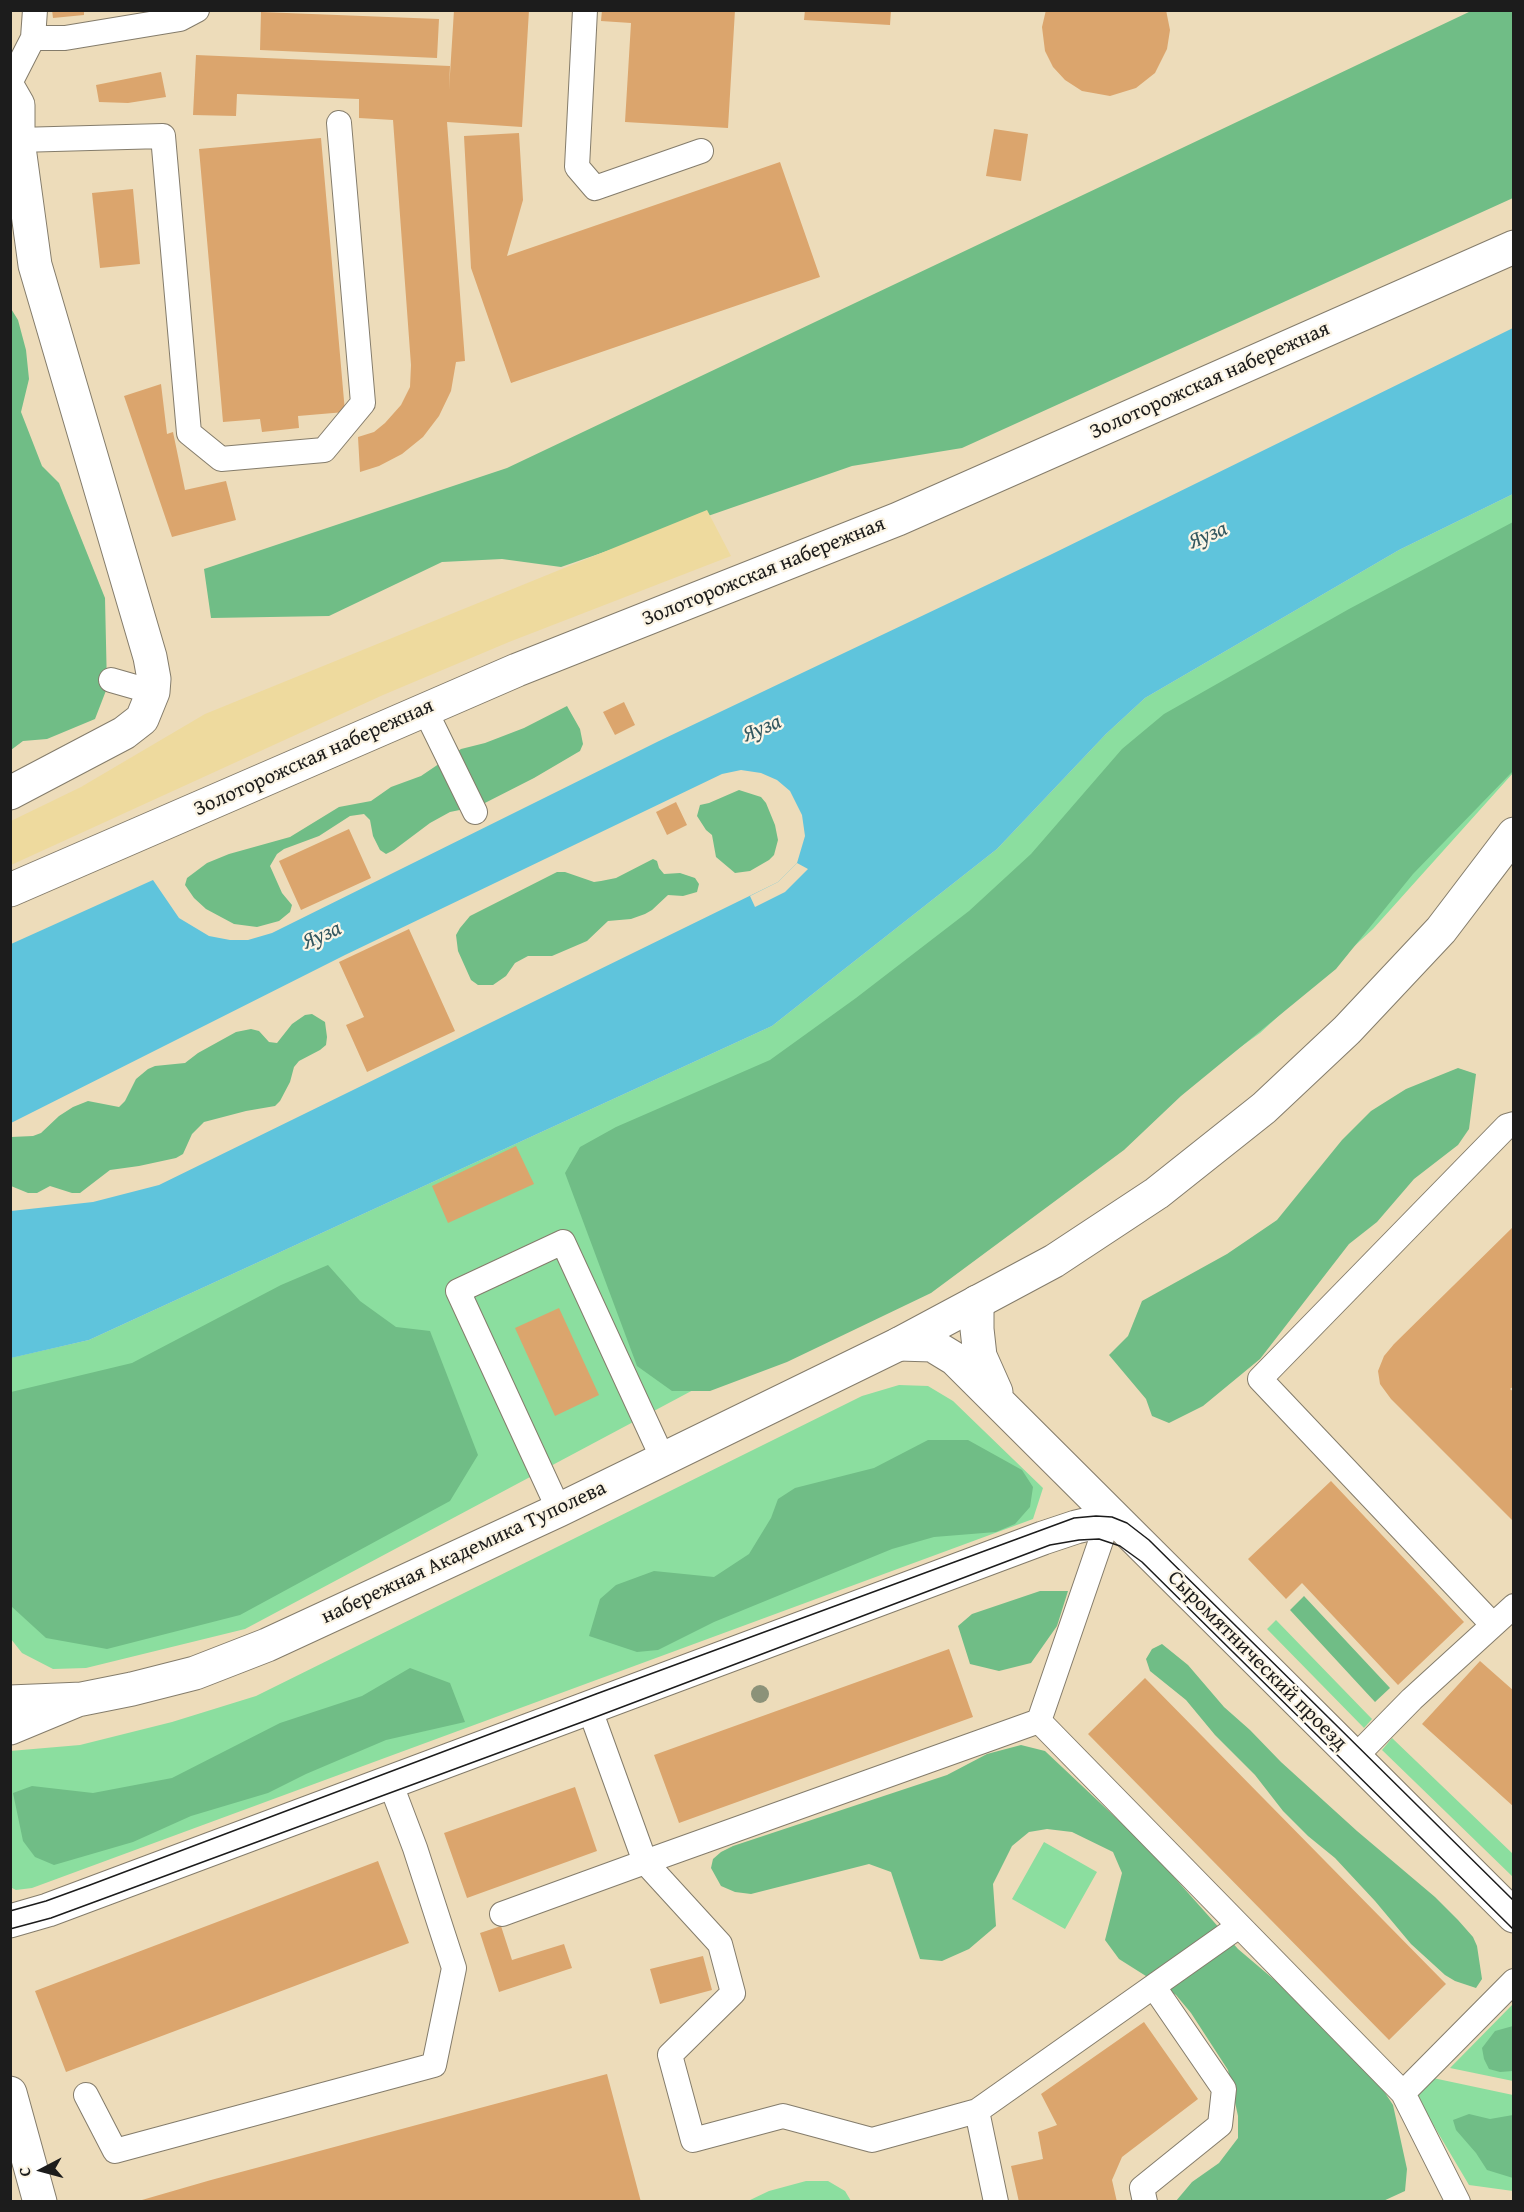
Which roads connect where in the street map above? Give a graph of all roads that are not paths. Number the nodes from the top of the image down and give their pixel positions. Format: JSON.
{"nodes":[{"id":1,"x":35,"y":10,"type":"edge"},
{"id":2,"x":196,"y":10,"type":"edge"},
{"id":3,"x":585,"y":10,"type":"edge"},
{"id":4,"x":33,"y":38,"type":"junction"},
{"id":5,"x":10,"y":83,"type":"edge"},
{"id":6,"x":10,"y":91,"type":"edge"},
{"id":7,"x":339,"y":123,"type":"dead end"},
{"id":8,"x":18,"y":140,"type":"junction"},
{"id":9,"x":701,"y":151,"type":"dead end"},
{"id":10,"x":1514,"y":247,"type":"edge"},
{"id":11,"x":111,"y":680,"type":"dead end"},
{"id":12,"x":153,"y":692,"type":"junction"},
{"id":13,"x":425,"y":710,"type":"junction"},
{"id":14,"x":10,"y":793,"type":"edge"},
{"id":15,"x":475,"y":812,"type":"dead end"},
{"id":16,"x":1514,"y":834,"type":"edge"},
{"id":17,"x":10,"y":890,"type":"edge"},
{"id":18,"x":1514,"y":1124,"type":"edge"},
{"id":19,"x":977,"y":1302,"type":"junction"},
{"id":20,"x":899,"y":1344,"type":"junction"},
{"id":21,"x":1002,"y":1404,"type":"junction"},
{"id":22,"x":663,"y":1459,"type":"junction"},
{"id":23,"x":559,"y":1510,"type":"junction"},
{"id":24,"x":1111,"y":1519,"type":"junction"},
{"id":25,"x":1514,"y":1606,"type":"edge"},
{"id":26,"x":1493,"y":1624,"type":"junction"},
{"id":27,"x":12,"y":1707,"type":"edge"},
{"id":28,"x":590,"y":1707,"type":"junction"},
{"id":29,"x":1039,"y":1721,"type":"junction"},
{"id":30,"x":1354,"y":1758,"type":"junction"},
{"id":31,"x":390,"y":1782,"type":"junction"},
{"id":32,"x":645,"y":1862,"type":"junction"},
{"id":33,"x":502,"y":1914,"type":"dead end"},
{"id":34,"x":1514,"y":1916,"type":"edge"},
{"id":35,"x":10,"y":1921,"type":"edge"},
{"id":36,"x":1239,"y":1926,"type":"junction"},
{"id":37,"x":1514,"y":1981,"type":"edge"},
{"id":38,"x":1154,"y":1987,"type":"junction"},
{"id":39,"x":10,"y":2093,"type":"edge"},
{"id":40,"x":1403,"y":2093,"type":"junction"},
{"id":41,"x":86,"y":2095,"type":"dead end"},
{"id":42,"x":977,"y":2111,"type":"junction"},
{"id":43,"x":40,"y":2202,"type":"edge"},
{"id":44,"x":996,"y":2202,"type":"edge"},
{"id":45,"x":1145,"y":2202,"type":"edge"},
{"id":46,"x":1458,"y":2202,"type":"edge"}],
"edges":[{"from":1,"to":4,"type":"lane"},
{"from":2,"to":4,"type":"lane"},
{"from":3,"to":9,"type":"lane"},
{"from":4,"to":5,"type":"lane"},
{"from":6,"to":8,"type":"main road"},
{"from":7,"to":8,"type":"lane"},
{"from":8,"to":12,"type":"main road"},
{"from":10,"to":13,"type":"main road","name":"Золоторожская набережная"},
{"from":11,"to":12,"type":"lane"},
{"from":12,"to":14,"type":"main road"},
{"from":13,"to":15,"type":"lane"},
{"from":13,"to":17,"type":"main road","name":"Золоторожская набережная"},
{"from":16,"to":19,"type":"main road","name":"набережная Академика Туполева"},
{"from":18,"to":26,"type":"lane"},
{"from":19,"to":20,"type":"main road","name":"набережная Академика Туполева"},
{"from":19,"to":21,"type":"main road","name":"Сыромятнический проезд"},
{"from":20,"to":21,"type":"main road","name":"Сыромятнический проезд"},
{"from":20,"to":22,"type":"main road","name":"набережная Академика Туполева"},
{"from":21,"to":24,"type":"main road","name":"Сыромятнический проезд"},
{"from":22,"to":23,"type":"main road","name":"набережная Академика Туполева"},
{"from":22,"to":23,"type":"lane"},
{"from":23,"to":27,"type":"main road","name":"набережная Академика Туполева"},
{"from":24,"to":28,"type":"main road"},
{"from":24,"to":29,"type":"lane"},
{"from":24,"to":30,"type":"main road","name":"Сыромятнический проезд"},
{"from":25,"to":26,"type":"lane"},
{"from":26,"to":30,"type":"lane"},
{"from":28,"to":31,"type":"main road"},
{"from":28,"to":32,"type":"lane"},
{"from":29,"to":32,"type":"lane"},
{"from":29,"to":36,"type":"lane"},
{"from":30,"to":34,"type":"main road","name":"Сыромятнический проезд"},
{"from":31,"to":35,"type":"main road"},
{"from":31,"to":41,"type":"lane"},
{"from":32,"to":33,"type":"lane"},
{"from":32,"to":42,"type":"lane"},
{"from":36,"to":38,"type":"lane"},
{"from":36,"to":40,"type":"lane"},
{"from":37,"to":40,"type":"lane"},
{"from":38,"to":42,"type":"lane"},
{"from":38,"to":45,"type":"lane"},
{"from":39,"to":43,"type":"main road"},
{"from":40,"to":46,"type":"lane"},
{"from":42,"to":44,"type":"lane"}]}
